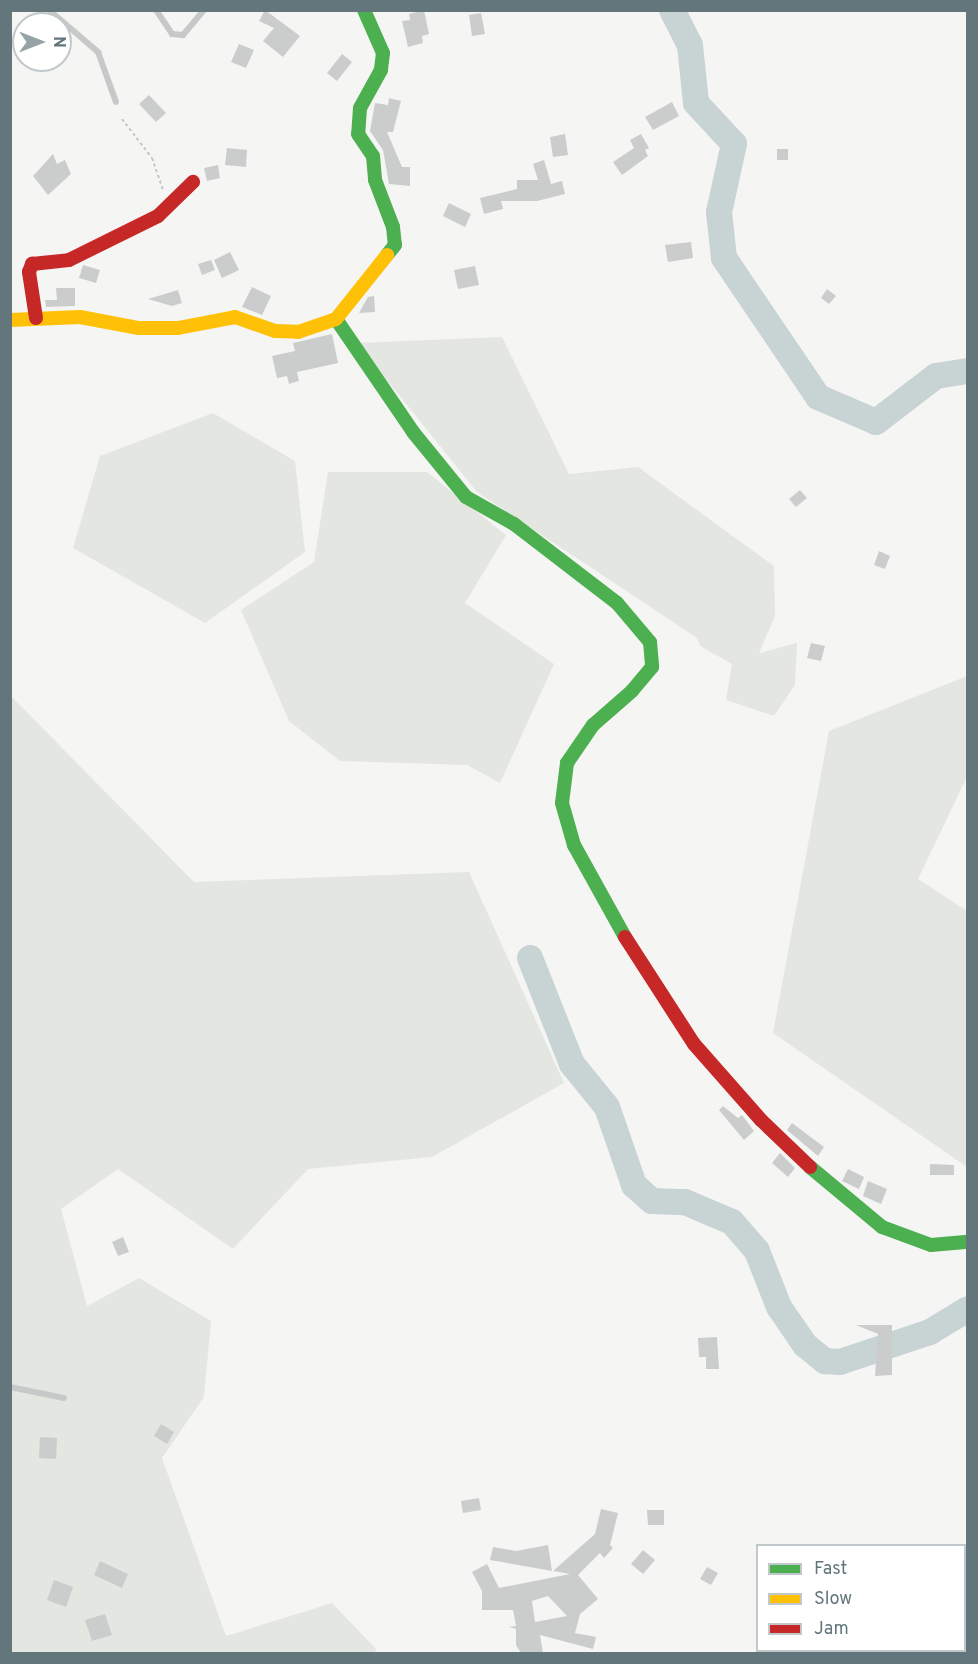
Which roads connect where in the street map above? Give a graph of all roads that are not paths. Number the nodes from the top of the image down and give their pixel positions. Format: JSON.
{"nodes":[{"id":1,"x":49,"y":10,"type":"edge"},
{"id":2,"x":156,"y":10,"type":"edge"},
{"id":3,"x":204,"y":10,"type":"edge"},
{"id":4,"x":364,"y":10,"type":"edge"},
{"id":5,"x":117,"y":102,"type":"dead end"},
{"id":6,"x":193,"y":182,"type":"dead end"},
{"id":7,"x":36,"y":318,"type":"junction"},
{"id":8,"x":336,"y":319,"type":"junction"},
{"id":9,"x":10,"y":320,"type":"edge"},
{"id":10,"x":968,"y":1242,"type":"edge"},
{"id":11,"x":10,"y":1387,"type":"edge"},
{"id":12,"x":63,"y":1398,"type":"dead end"}],
"edges":[{"from":1,"to":5,"type":"lane"},
{"from":2,"to":3,"type":"lane"},
{"from":4,"to":8,"type":"street"},
{"from":6,"to":7,"type":"street"},
{"from":7,"to":8,"type":"street"},
{"from":7,"to":9,"type":"street"},
{"from":8,"to":10,"type":"street"},
{"from":11,"to":12,"type":"lane"}]}
